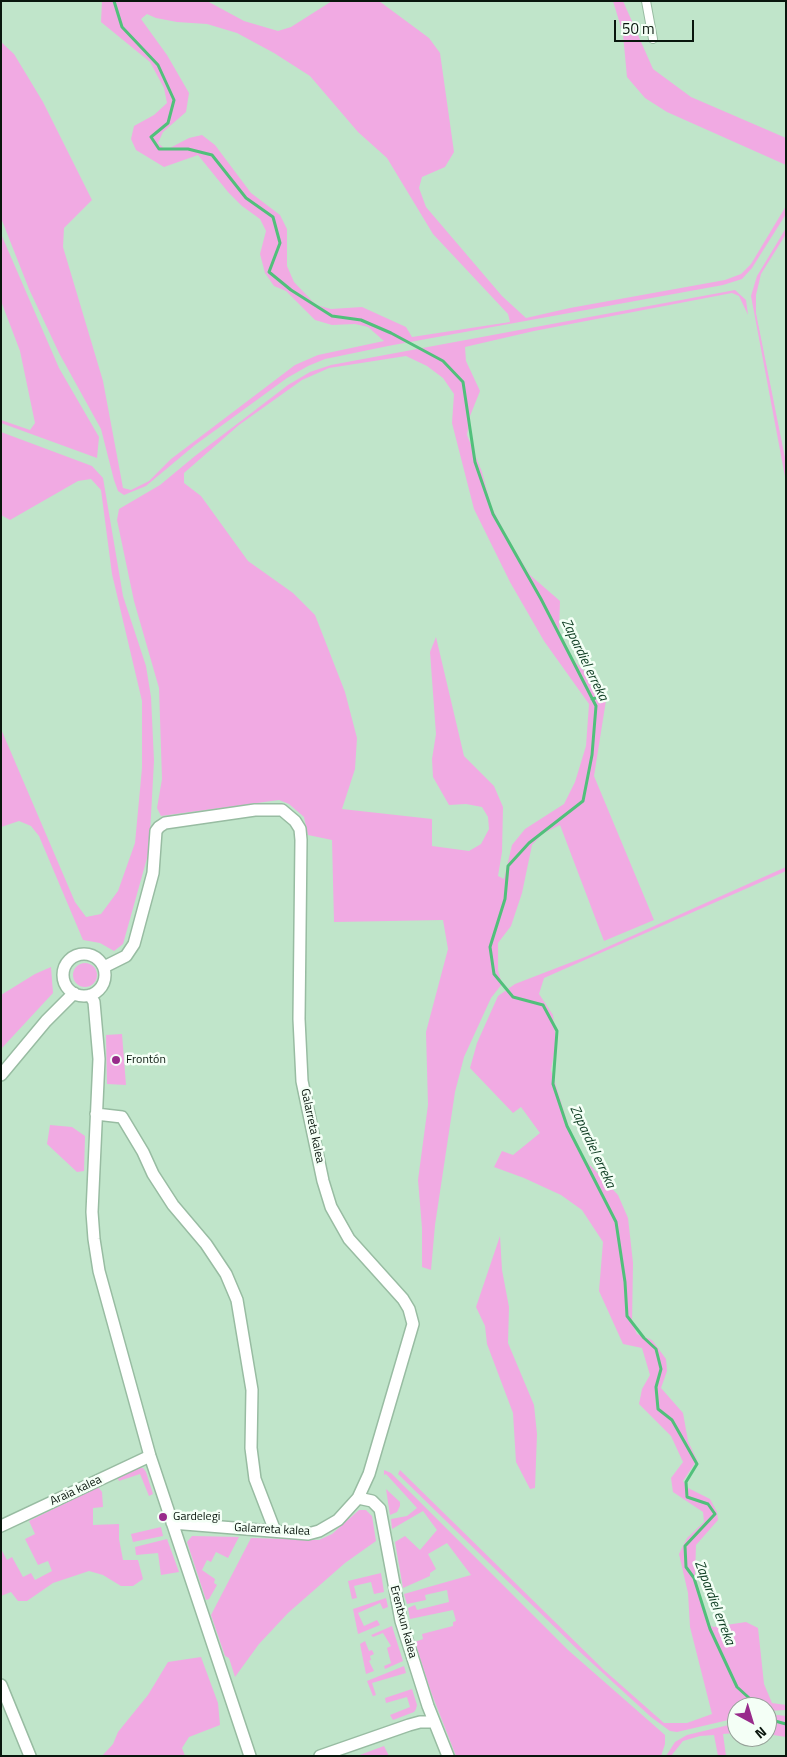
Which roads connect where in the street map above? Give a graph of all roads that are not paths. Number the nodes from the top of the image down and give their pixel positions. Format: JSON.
{"nodes":[{"id":1,"x":646,"y":1,"type":"edge"},
{"id":2,"x":653,"y":39,"type":"dead end"},
{"id":3,"x":104,"y":967,"type":"junction"},
{"id":4,"x":74,"y":994,"type":"junction"},
{"id":5,"x":90,"y":995,"type":"junction"},
{"id":6,"x":1,"y":1075,"type":"edge"},
{"id":7,"x":96,"y":1114,"type":"junction"},
{"id":8,"x":150,"y":1456,"type":"junction"},
{"id":9,"x":358,"y":1498,"type":"junction"},
{"id":10,"x":172,"y":1523,"type":"junction"},
{"id":11,"x":1,"y":1526,"type":"edge"},
{"id":12,"x":275,"y":1531,"type":"junction"},
{"id":13,"x":1,"y":1686,"type":"edge"},
{"id":14,"x":434,"y":1722,"type":"junction"},
{"id":15,"x":30,"y":1756,"type":"edge"},
{"id":16,"x":250,"y":1756,"type":"edge"},
{"id":17,"x":320,"y":1756,"type":"edge"},
{"id":18,"x":448,"y":1756,"type":"edge"}],
"edges":[{"from":1,"to":2,"type":"street"},
{"from":3,"to":4,"type":"street"},
{"from":3,"to":5,"type":"street"},
{"from":3,"to":9,"type":"street","name":"Galarreta kalea"},
{"from":4,"to":5,"type":"street"},
{"from":4,"to":6,"type":"street"},
{"from":5,"to":7,"type":"street"},
{"from":7,"to":8,"type":"street"},
{"from":7,"to":12,"type":"street"},
{"from":8,"to":10,"type":"street"},
{"from":8,"to":11,"type":"street","name":"Araia kalea"},
{"from":9,"to":12,"type":"street","name":"Galarreta kalea"},
{"from":9,"to":14,"type":"street","name":"Erentxun kalea"},
{"from":10,"to":12,"type":"street","name":"Galarreta kalea"},
{"from":10,"to":16,"type":"street"},
{"from":13,"to":15,"type":"street"},
{"from":14,"to":17,"type":"street"},
{"from":14,"to":18,"type":"street","name":"Erentxun kalea"}]}
